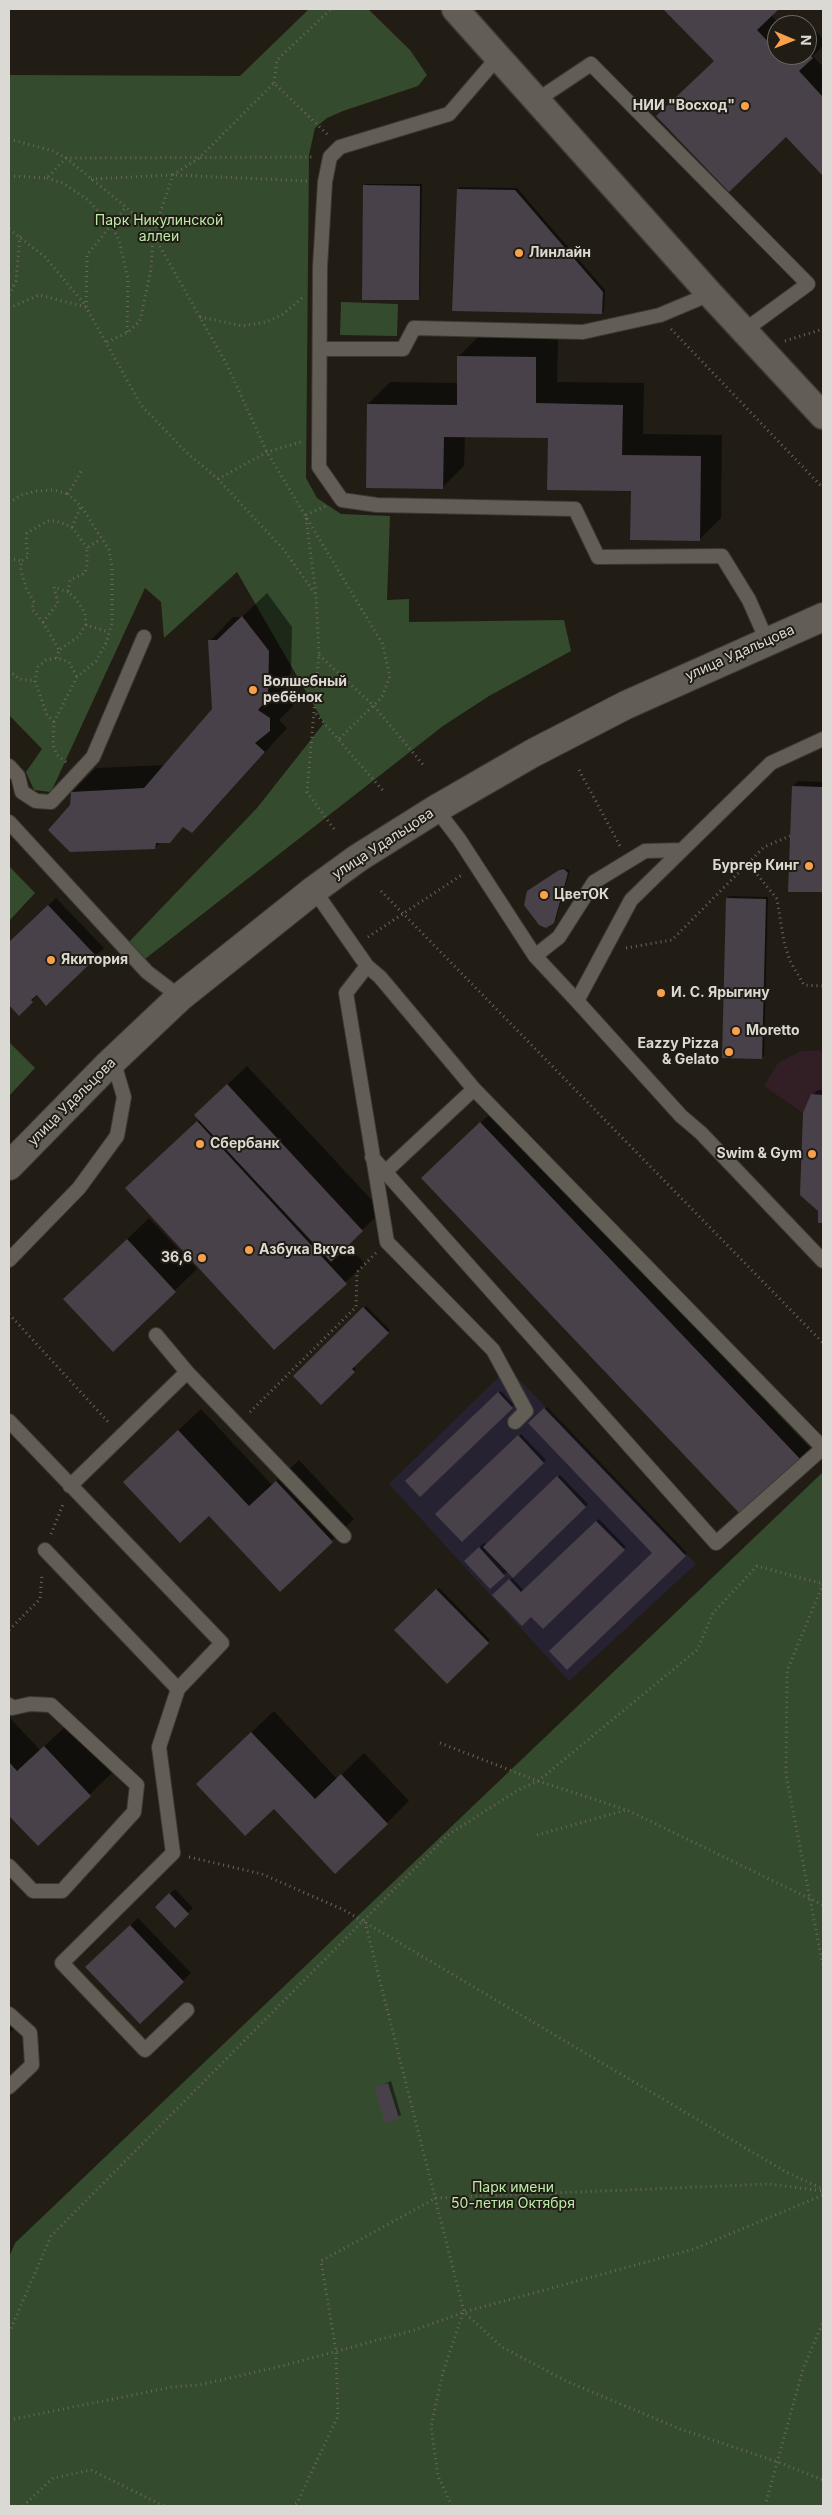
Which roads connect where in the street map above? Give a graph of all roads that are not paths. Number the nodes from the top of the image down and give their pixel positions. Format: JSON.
{"nodes":[{"id":1,"x":455,"y":9,"type":"edge"},
{"id":2,"x":498,"y":57,"type":"junction"},
{"id":3,"x":537,"y":100,"type":"junction"},
{"id":4,"x":710,"y":294,"type":"junction"},
{"id":5,"x":754,"y":339,"type":"junction"},
{"id":6,"x":320,"y":349,"type":"junction"},
{"id":7,"x":823,"y":416,"type":"edge"},
{"id":8,"x":823,"y":617,"type":"edge"},
{"id":9,"x":144,"y":637,"type":"dead end"},
{"id":10,"x":767,"y":641,"type":"junction"},
{"id":11,"x":823,"y":739,"type":"edge"},
{"id":12,"x":9,"y":766,"type":"edge"},
{"id":13,"x":436,"y":809,"type":"junction"},
{"id":14,"x":9,"y":822,"type":"edge"},
{"id":15,"x":682,"y":850,"type":"junction"},
{"id":16,"x":314,"y":890,"type":"junction"},
{"id":17,"x":535,"y":956,"type":"junction"},
{"id":18,"x":367,"y":966,"type":"junction"},
{"id":19,"x":180,"y":997,"type":"junction"},
{"id":20,"x":577,"y":1001,"type":"junction"},
{"id":21,"x":113,"y":1060,"type":"junction"},
{"id":22,"x":474,"y":1089,"type":"junction"},
{"id":23,"x":372,"y":1157,"type":"junction"},
{"id":24,"x":9,"y":1166,"type":"edge"},
{"id":25,"x":384,"y":1172,"type":"junction"},
{"id":26,"x":9,"y":1260,"type":"edge"},
{"id":27,"x":823,"y":1261,"type":"edge"},
{"id":28,"x":156,"y":1335,"type":"dead end"},
{"id":29,"x":186,"y":1372,"type":"junction"},
{"id":30,"x":9,"y":1421,"type":"edge"},
{"id":31,"x":515,"y":1422,"type":"dead end"},
{"id":32,"x":70,"y":1486,"type":"junction"},
{"id":33,"x":344,"y":1536,"type":"dead end"},
{"id":34,"x":45,"y":1550,"type":"road end"},
{"id":35,"x":178,"y":1689,"type":"junction"},
{"id":36,"x":9,"y":1704,"type":"edge"},
{"id":37,"x":9,"y":1866,"type":"edge"},
{"id":38,"x":187,"y":2010,"type":"dead end"},
{"id":39,"x":9,"y":2014,"type":"edge"},
{"id":40,"x":9,"y":2087,"type":"edge"}],
"edges":[{"from":1,"to":2,"type":"street"},
{"from":2,"to":3,"type":"street"},
{"from":2,"to":6,"type":"lane"},
{"from":3,"to":4,"type":"street"},
{"from":3,"to":5,"type":"lane"},
{"from":4,"to":5,"type":"street"},
{"from":4,"to":6,"type":"lane"},
{"from":5,"to":7,"type":"street"},
{"from":6,"to":10,"type":"lane"},
{"from":8,"to":10,"type":"street","name":"улица Удальцова"},
{"from":9,"to":12,"type":"lane"},
{"from":10,"to":13,"type":"street","name":"улица Удальцова"},
{"from":11,"to":15,"type":"lane"},
{"from":13,"to":16,"type":"street","name":"улица Удальцова"},
{"from":13,"to":17,"type":"lane"},
{"from":14,"to":19,"type":"lane"},
{"from":15,"to":17,"type":"lane"},
{"from":15,"to":20,"type":"lane"},
{"from":16,"to":18,"type":"lane"},
{"from":16,"to":19,"type":"street","name":"улица Удальцова"},
{"from":17,"to":20,"type":"lane"},
{"from":18,"to":22,"type":"lane"},
{"from":18,"to":23,"type":"lane"},
{"from":19,"to":21,"type":"street","name":"улица Удальцова"},
{"from":20,"to":27,"type":"lane"},
{"from":21,"to":24,"type":"street","name":"улица Удальцова"},
{"from":21,"to":26,"type":"lane"},
{"from":22,"to":25,"type":"lane"},
{"from":22,"to":25,"type":"lane"},
{"from":23,"to":25,"type":"lane"},
{"from":23,"to":31,"type":"lane"},
{"from":28,"to":29,"type":"lane"},
{"from":29,"to":32,"type":"lane"},
{"from":29,"to":33,"type":"lane"},
{"from":30,"to":32,"type":"lane"},
{"from":32,"to":35,"type":"lane"},
{"from":34,"to":35,"type":"lane"},
{"from":35,"to":38,"type":"lane"},
{"from":36,"to":37,"type":"lane"},
{"from":39,"to":40,"type":"lane"}]}
